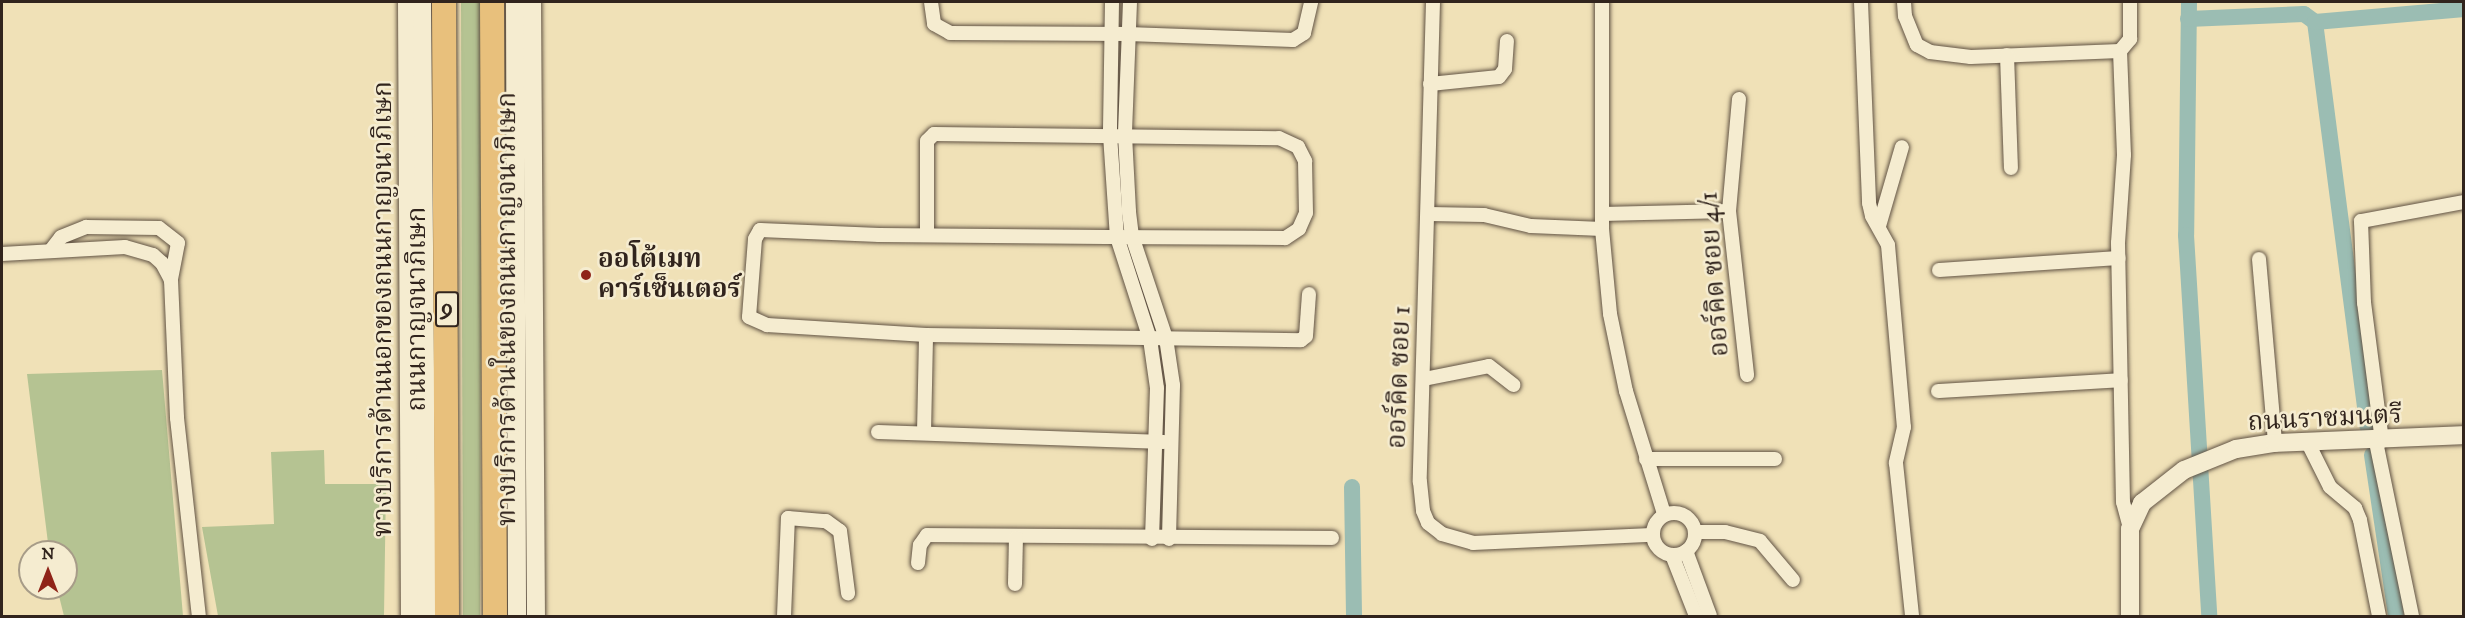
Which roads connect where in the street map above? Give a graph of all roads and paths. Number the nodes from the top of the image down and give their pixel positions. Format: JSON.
{"nodes":[{"id":1,"x":407,"y":2,"type":"edge"},
{"id":2,"x":422,"y":2,"type":"edge"},
{"id":3,"x":444,"y":2,"type":"edge"},
{"id":4,"x":492,"y":2,"type":"edge"},
{"id":5,"x":515,"y":2,"type":"edge"},
{"id":6,"x":532,"y":2,"type":"edge"},
{"id":7,"x":932,"y":2,"type":"edge"},
{"id":8,"x":1112,"y":2,"type":"edge"},
{"id":9,"x":1130,"y":2,"type":"edge"},
{"id":10,"x":1311,"y":2,"type":"edge"},
{"id":11,"x":1433,"y":2,"type":"edge"},
{"id":12,"x":1602,"y":2,"type":"edge"},
{"id":13,"x":1861,"y":2,"type":"edge"},
{"id":14,"x":1904,"y":2,"type":"edge"},
{"id":15,"x":2130,"y":3,"type":"dead end"},
{"id":16,"x":1110,"y":33,"type":"junction"},
{"id":17,"x":1128,"y":34,"type":"junction"},
{"id":18,"x":1507,"y":41,"type":"dead end"},
{"id":19,"x":2120,"y":51,"type":"junction"},
{"id":20,"x":2007,"y":55,"type":"junction"},
{"id":21,"x":1430,"y":84,"type":"junction"},
{"id":22,"x":1739,"y":99,"type":"dead end"},
{"id":23,"x":1110,"y":135,"type":"junction"},
{"id":24,"x":1125,"y":135,"type":"junction"},
{"id":25,"x":1902,"y":147,"type":"dead end"},
{"id":26,"x":2011,"y":168,"type":"dead end"},
{"id":27,"x":2463,"y":202,"type":"edge"},
{"id":28,"x":1729,"y":211,"type":"junction"},
{"id":29,"x":1429,"y":214,"type":"junction"},
{"id":30,"x":1602,"y":214,"type":"junction"},
{"id":31,"x":1879,"y":226,"type":"junction"},
{"id":32,"x":1602,"y":229,"type":"junction"},
{"id":33,"x":927,"y":235,"type":"junction"},
{"id":34,"x":1132,"y":236,"type":"junction"},
{"id":35,"x":1117,"y":237,"type":"junction"},
{"id":36,"x":51,"y":250,"type":"junction"},
{"id":37,"x":2,"y":254,"type":"edge"},
{"id":38,"x":2119,"y":258,"type":"junction"},
{"id":39,"x":2259,"y":259,"type":"dead end"},
{"id":40,"x":1939,"y":270,"type":"dead end"},
{"id":41,"x":171,"y":280,"type":"junction"},
{"id":42,"x":1309,"y":294,"type":"dead end"},
{"id":43,"x":926,"y":335,"type":"junction"},
{"id":44,"x":1166,"y":338,"type":"junction"},
{"id":45,"x":1149,"y":339,"type":"junction"},
{"id":46,"x":1747,"y":375,"type":"dead end"},
{"id":47,"x":1424,"y":379,"type":"junction"},
{"id":48,"x":2121,"y":380,"type":"junction"},
{"id":49,"x":1513,"y":384,"type":"dead end"},
{"id":50,"x":1938,"y":391,"type":"dead end"},
{"id":51,"x":878,"y":432,"type":"dead end"},
{"id":52,"x":924,"y":433,"type":"junction"},
{"id":53,"x":2463,"y":435,"type":"edge"},
{"id":54,"x":1156,"y":441,"type":"junction"},
{"id":55,"x":2307,"y":441,"type":"junction"},
{"id":56,"x":2379,"y":441,"type":"junction"},
{"id":57,"x":1172,"y":442,"type":"junction"},
{"id":58,"x":2274,"y":443,"type":"junction"},
{"id":59,"x":1646,"y":459,"type":"junction"},
{"id":60,"x":1775,"y":459,"type":"dead end"},
{"id":61,"x":1664,"y":514,"type":"junction"},
{"id":62,"x":2130,"y":530,"type":"junction"},
{"id":63,"x":1695,"y":532,"type":"junction"},
{"id":64,"x":1652,"y":535,"type":"junction"},
{"id":65,"x":1016,"y":538,"type":"junction"},
{"id":66,"x":1332,"y":538,"type":"dead end"},
{"id":67,"x":1152,"y":539,"type":"junction"},
{"id":68,"x":1169,"y":539,"type":"junction"},
{"id":69,"x":1686,"y":552,"type":"junction"},
{"id":70,"x":1672,"y":555,"type":"junction"},
{"id":71,"x":918,"y":563,"type":"dead end"},
{"id":72,"x":1793,"y":580,"type":"dead end"},
{"id":73,"x":1015,"y":584,"type":"dead end"},
{"id":74,"x":848,"y":593,"type":"dead end"},
{"id":75,"x":199,"y":616,"type":"edge"},
{"id":76,"x":410,"y":616,"type":"edge"},
{"id":77,"x":427,"y":616,"type":"edge"},
{"id":78,"x":447,"y":616,"type":"edge"},
{"id":79,"x":495,"y":616,"type":"edge"},
{"id":80,"x":518,"y":616,"type":"edge"},
{"id":81,"x":536,"y":616,"type":"edge"},
{"id":82,"x":784,"y":616,"type":"edge"},
{"id":83,"x":1696,"y":616,"type":"edge"},
{"id":84,"x":1710,"y":616,"type":"edge"},
{"id":85,"x":1912,"y":616,"type":"edge"},
{"id":86,"x":2130,"y":616,"type":"edge"},
{"id":87,"x":2379,"y":616,"type":"edge"},
{"id":88,"x":2412,"y":616,"type":"edge"}],
"edges":[{"from":1,"to":76,"type":"main road","name":"ทางบริการด้านนอกของถนนกาญจนาภิเษก"},
{"from":2,"to":77,"type":"main road"},
{"from":3,"to":78,"type":"highway","name":"ถนนกาญจนาภิเษก","number":"9"},
{"from":4,"to":79,"type":"highway","number":"9"},
{"from":5,"to":80,"type":"main road"},
{"from":6,"to":81,"type":"main road","name":"ทางบริการด้านในของถนนกาญจนาภิเษก"},
{"from":7,"to":16,"type":"street"},
{"from":8,"to":16,"type":"street"},
{"from":9,"to":17,"type":"street"},
{"from":10,"to":17,"type":"street"},
{"from":11,"to":21,"type":"street","name":"ออร์คิด ซอย 1"},
{"from":12,"to":30,"type":"street"},
{"from":13,"to":31,"type":"street"},
{"from":14,"to":20,"type":"street"},
{"from":15,"to":19,"type":"street"},
{"from":16,"to":17,"type":"street"},
{"from":16,"to":23,"type":"street"},
{"from":17,"to":24,"type":"street"},
{"from":18,"to":21,"type":"street"},
{"from":19,"to":20,"type":"street"},
{"from":19,"to":38,"type":"street"},
{"from":20,"to":26,"type":"street"},
{"from":21,"to":29,"type":"street","name":"ออร์คิด ซอย 1"},
{"from":22,"to":28,"type":"street","name":"ออร์คิด ซอย 4/1"},
{"from":23,"to":24,"type":"street"},
{"from":23,"to":33,"type":"street"},
{"from":23,"to":35,"type":"street"},
{"from":24,"to":34,"type":"street"},
{"from":24,"to":34,"type":"street"},
{"from":25,"to":31,"type":"street"},
{"from":27,"to":56,"type":"street"},
{"from":28,"to":30,"type":"street"},
{"from":28,"to":46,"type":"street","name":"ออร์คิด ซอย 4/1"},
{"from":29,"to":32,"type":"street"},
{"from":29,"to":47,"type":"street","name":"ออร์คิด ซอย 1"},
{"from":30,"to":32,"type":"street"},
{"from":31,"to":85,"type":"street"},
{"from":32,"to":59,"type":"street"},
{"from":33,"to":35,"type":"street"},
{"from":33,"to":43,"type":"street"},
{"from":34,"to":35,"type":"street"},
{"from":34,"to":44,"type":"street"},
{"from":35,"to":45,"type":"street"},
{"from":36,"to":37,"type":"street"},
{"from":36,"to":41,"type":"street"},
{"from":36,"to":41,"type":"street"},
{"from":38,"to":40,"type":"street"},
{"from":38,"to":48,"type":"street"},
{"from":39,"to":58,"type":"street"},
{"from":41,"to":75,"type":"street"},
{"from":42,"to":44,"type":"street"},
{"from":43,"to":45,"type":"street"},
{"from":43,"to":52,"type":"street"},
{"from":44,"to":45,"type":"street"},
{"from":44,"to":57,"type":"street"},
{"from":45,"to":54,"type":"street"},
{"from":47,"to":49,"type":"street"},
{"from":47,"to":64,"type":"street","name":"ออร์คิด ซอย 1"},
{"from":48,"to":50,"type":"street"},
{"from":48,"to":62,"type":"street"},
{"from":51,"to":52,"type":"street"},
{"from":52,"to":54,"type":"street"},
{"from":53,"to":56,"type":"main road","name":"ถนนราชมนตรี"},
{"from":54,"to":57,"type":"street"},
{"from":54,"to":67,"type":"street"},
{"from":55,"to":56,"type":"main road","name":"ถนนราชมนตรี"},
{"from":55,"to":58,"type":"main road","name":"ถนนราชมนตรี"},
{"from":55,"to":87,"type":"street"},
{"from":56,"to":88,"type":"street"},
{"from":57,"to":68,"type":"street"},
{"from":58,"to":62,"type":"main road","name":"ถนนราชมนตรี"},
{"from":59,"to":60,"type":"street"},
{"from":59,"to":61,"type":"street"},
{"from":61,"to":63,"type":"street"},
{"from":61,"to":64,"type":"street"},
{"from":62,"to":86,"type":"main road","name":"ถนนราชมนตรี"},
{"from":63,"to":69,"type":"street"},
{"from":63,"to":72,"type":"street"},
{"from":64,"to":70,"type":"street"},
{"from":65,"to":67,"type":"street"},
{"from":65,"to":71,"type":"street"},
{"from":65,"to":73,"type":"street"},
{"from":66,"to":68,"type":"street"},
{"from":67,"to":68,"type":"street"},
{"from":69,"to":70,"type":"street"},
{"from":69,"to":84,"type":"street"},
{"from":70,"to":83,"type":"street"},
{"from":74,"to":82,"type":"street"}]}
